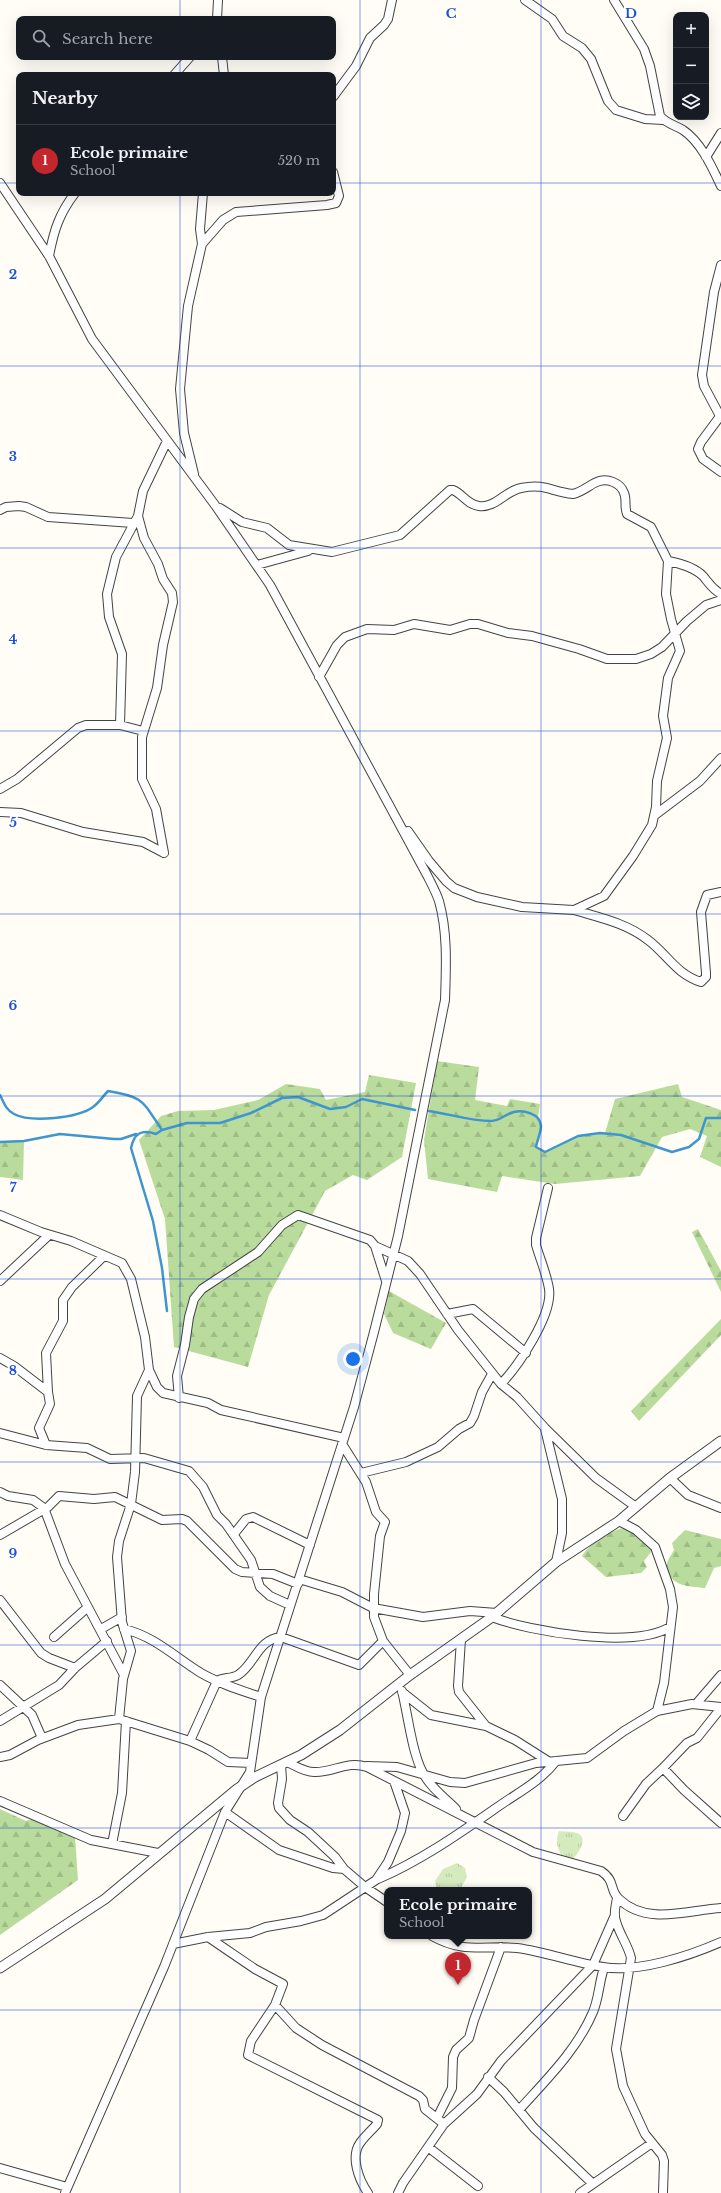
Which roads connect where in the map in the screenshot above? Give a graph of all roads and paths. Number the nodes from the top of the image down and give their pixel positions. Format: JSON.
{"nodes":[{"id":1,"x":218,"y":0,"type":"edge"},
{"id":2,"x":392,"y":0,"type":"edge"},
{"id":3,"x":525,"y":0,"type":"edge"},
{"id":4,"x":614,"y":0,"type":"edge"},
{"id":5,"x":216,"y":16,"type":"edge"},
{"id":6,"x":187,"y":60,"type":"edge"},
{"id":7,"x":222,"y":60,"type":"edge"},
{"id":8,"x":177,"y":72,"type":"edge"},
{"id":9,"x":224,"y":72,"type":"edge"},
{"id":10,"x":336,"y":93,"type":"edge"},
{"id":11,"x":663,"y":120,"type":"junction"},
{"id":12,"x":721,"y":133,"type":"edge"},
{"id":13,"x":706,"y":157,"type":"junction"},
{"id":14,"x":0,"y":183,"type":"edge"},
{"id":15,"x":336,"y":184,"type":"edge"},
{"id":16,"x":721,"y":186,"type":"edge"},
{"id":17,"x":73,"y":196,"type":"edge"},
{"id":18,"x":203,"y":196,"type":"edge"},
{"id":19,"x":202,"y":244,"type":"junction"},
{"id":20,"x":49,"y":256,"type":"junction"},
{"id":21,"x":721,"y":265,"type":"edge"},
{"id":22,"x":720,"y":415,"type":"edge"},
{"id":23,"x":167,"y":440,"type":"junction"},
{"id":24,"x":721,"y":472,"type":"edge"},
{"id":25,"x":195,"y":477,"type":"junction"},
{"id":26,"x":215,"y":504,"type":"junction"},
{"id":27,"x":0,"y":510,"type":"edge"},
{"id":28,"x":138,"y":516,"type":"junction"},
{"id":29,"x":133,"y":523,"type":"junction"},
{"id":30,"x":312,"y":550,"type":"junction"},
{"id":31,"x":668,"y":561,"type":"junction"},
{"id":32,"x":257,"y":565,"type":"junction"},
{"id":33,"x":721,"y":594,"type":"edge"},
{"id":34,"x":721,"y":600,"type":"edge"},
{"id":35,"x":674,"y":634,"type":"junction"},
{"id":36,"x":320,"y":676,"type":"junction"},
{"id":37,"x":120,"y":725,"type":"junction"},
{"id":38,"x":143,"y":731,"type":"junction"},
{"id":39,"x":721,"y":758,"type":"edge"},
{"id":40,"x":0,"y":789,"type":"edge"},
{"id":41,"x":0,"y":812,"type":"edge"},
{"id":42,"x":655,"y":815,"type":"junction"},
{"id":43,"x":397,"y":818,"type":"junction"},
{"id":44,"x":721,"y":892,"type":"edge"},
{"id":45,"x":574,"y":910,"type":"junction"},
{"id":46,"x":548,"y":1188,"type":"dead end"},
{"id":47,"x":0,"y":1215,"type":"edge"},
{"id":48,"x":49,"y":1235,"type":"junction"},
{"id":49,"x":375,"y":1246,"type":"junction"},
{"id":50,"x":393,"y":1255,"type":"junction"},
{"id":51,"x":104,"y":1256,"type":"junction"},
{"id":52,"x":0,"y":1281,"type":"edge"},
{"id":53,"x":386,"y":1281,"type":"junction"},
{"id":54,"x":447,"y":1314,"type":"junction"},
{"id":55,"x":526,"y":1353,"type":"junction"},
{"id":56,"x":0,"y":1358,"type":"edge"},
{"id":57,"x":149,"y":1370,"type":"junction"},
{"id":58,"x":492,"y":1374,"type":"junction"},
{"id":59,"x":501,"y":1384,"type":"junction"},
{"id":60,"x":48,"y":1392,"type":"junction"},
{"id":61,"x":180,"y":1398,"type":"junction"},
{"id":62,"x":545,"y":1428,"type":"junction"},
{"id":63,"x":0,"y":1434,"type":"edge"},
{"id":64,"x":343,"y":1441,"type":"junction"},
{"id":65,"x":721,"y":1441,"type":"edge"},
{"id":66,"x":46,"y":1445,"type":"junction"},
{"id":67,"x":136,"y":1457,"type":"junction"},
{"id":68,"x":360,"y":1473,"type":"junction"},
{"id":69,"x":670,"y":1478,"type":"junction"},
{"id":70,"x":0,"y":1492,"type":"edge"},
{"id":71,"x":131,"y":1504,"type":"junction"},
{"id":72,"x":636,"y":1507,"type":"junction"},
{"id":73,"x":44,"y":1508,"type":"junction"},
{"id":74,"x":721,"y":1508,"type":"edge"},
{"id":75,"x":619,"y":1521,"type":"junction"},
{"id":76,"x":234,"y":1534,"type":"junction"},
{"id":77,"x":0,"y":1535,"type":"edge"},
{"id":78,"x":310,"y":1544,"type":"junction"},
{"id":79,"x":556,"y":1562,"type":"junction"},
{"id":80,"x":255,"y":1572,"type":"junction"},
{"id":81,"x":298,"y":1581,"type":"junction"},
{"id":82,"x":0,"y":1600,"type":"edge"},
{"id":83,"x":290,"y":1605,"type":"junction"},
{"id":84,"x":88,"y":1607,"type":"junction"},
{"id":85,"x":373,"y":1608,"type":"junction"},
{"id":86,"x":494,"y":1615,"type":"junction"},
{"id":87,"x":122,"y":1617,"type":"junction"},
{"id":88,"x":670,"y":1628,"type":"junction"},
{"id":89,"x":101,"y":1629,"type":"junction"},
{"id":90,"x":124,"y":1629,"type":"junction"},
{"id":91,"x":54,"y":1637,"type":"dead end"},
{"id":92,"x":281,"y":1637,"type":"junction"},
{"id":93,"x":461,"y":1639,"type":"junction"},
{"id":94,"x":107,"y":1641,"type":"junction"},
{"id":95,"x":383,"y":1641,"type":"junction"},
{"id":96,"x":75,"y":1668,"type":"junction"},
{"id":97,"x":410,"y":1674,"type":"junction"},
{"id":98,"x":124,"y":1675,"type":"junction"},
{"id":99,"x":721,"y":1676,"type":"edge"},
{"id":100,"x":217,"y":1681,"type":"junction"},
{"id":101,"x":0,"y":1685,"type":"edge"},
{"id":102,"x":401,"y":1688,"type":"junction"},
{"id":103,"x":261,"y":1697,"type":"junction"},
{"id":104,"x":696,"y":1704,"type":"junction"},
{"id":105,"x":23,"y":1707,"type":"junction"},
{"id":106,"x":721,"y":1708,"type":"edge"},
{"id":107,"x":657,"y":1710,"type":"junction"},
{"id":108,"x":122,"y":1720,"type":"junction"},
{"id":109,"x":0,"y":1721,"type":"edge"},
{"id":110,"x":486,"y":1726,"type":"junction"},
{"id":111,"x":42,"y":1738,"type":"junction"},
{"id":112,"x":190,"y":1741,"type":"junction"},
{"id":113,"x":0,"y":1757,"type":"edge"},
{"id":114,"x":552,"y":1761,"type":"junction"},
{"id":115,"x":251,"y":1763,"type":"junction"},
{"id":116,"x":284,"y":1764,"type":"junction"},
{"id":117,"x":367,"y":1767,"type":"junction"},
{"id":118,"x":664,"y":1768,"type":"junction"},
{"id":119,"x":423,"y":1774,"type":"junction"},
{"id":120,"x":394,"y":1781,"type":"junction"},
{"id":121,"x":237,"y":1789,"type":"junction"},
{"id":122,"x":0,"y":1801,"type":"edge"},
{"id":123,"x":225,"y":1812,"type":"junction"},
{"id":124,"x":463,"y":1816,"type":"junction"},
{"id":125,"x":623,"y":1816,"type":"dead end"},
{"id":126,"x":477,"y":1822,"type":"junction"},
{"id":127,"x":721,"y":1823,"type":"edge"},
{"id":128,"x":112,"y":1844,"type":"junction"},
{"id":129,"x":158,"y":1853,"type":"junction"},
{"id":130,"x":344,"y":1869,"type":"junction"},
{"id":131,"x":376,"y":1880,"type":"junction"},
{"id":132,"x":365,"y":1887,"type":"junction"},
{"id":133,"x":617,"y":1898,"type":"junction"},
{"id":134,"x":384,"y":1900,"type":"edge"},
{"id":135,"x":721,"y":1908,"type":"edge"},
{"id":136,"x":615,"y":1915,"type":"junction"},
{"id":137,"x":208,"y":1937,"type":"junction"},
{"id":138,"x":439,"y":1939,"type":"edge"},
{"id":139,"x":721,"y":1942,"type":"edge"},
{"id":140,"x":173,"y":1944,"type":"junction"},
{"id":141,"x":501,"y":1947,"type":"junction"},
{"id":142,"x":593,"y":1964,"type":"junction"},
{"id":143,"x":631,"y":1967,"type":"junction"},
{"id":144,"x":0,"y":1968,"type":"edge"},
{"id":145,"x":604,"y":1968,"type":"junction"},
{"id":146,"x":275,"y":2005,"type":"junction"},
{"id":147,"x":488,"y":2077,"type":"junction"},
{"id":148,"x":519,"y":2110,"type":"junction"},
{"id":149,"x":437,"y":2118,"type":"junction"},
{"id":150,"x":444,"y":2124,"type":"junction"},
{"id":151,"x":652,"y":2143,"type":"junction"},
{"id":152,"x":428,"y":2147,"type":"junction"},
{"id":153,"x":0,"y":2168,"type":"edge"},
{"id":154,"x":592,"y":2183,"type":"junction"},
{"id":155,"x":478,"y":2186,"type":"dead end"},
{"id":156,"x":66,"y":2190,"type":"edge"},
{"id":157,"x":368,"y":2193,"type":"edge"},
{"id":158,"x":398,"y":2193,"type":"edge"},
{"id":159,"x":580,"y":2193,"type":"edge"},
{"id":160,"x":663,"y":2193,"type":"edge"}],
"edges":[{"from":1,"to":5,"type":"street"},
{"from":2,"to":10,"type":"street"},
{"from":3,"to":11,"type":"street"},
{"from":4,"to":11,"type":"street"},
{"from":6,"to":8,"type":"street"},
{"from":7,"to":9,"type":"street"},
{"from":11,"to":13,"type":"street"},
{"from":12,"to":13,"type":"street"},
{"from":13,"to":16,"type":"street"},
{"from":14,"to":20,"type":"street"},
{"from":15,"to":19,"type":"street"},
{"from":17,"to":20,"type":"street"},
{"from":18,"to":19,"type":"street"},
{"from":19,"to":25,"type":"street"},
{"from":20,"to":23,"type":"street"},
{"from":21,"to":22,"type":"street"},
{"from":22,"to":24,"type":"street"},
{"from":23,"to":25,"type":"street"},
{"from":23,"to":28,"type":"street"},
{"from":25,"to":26,"type":"street"},
{"from":26,"to":30,"type":"street"},
{"from":26,"to":32,"type":"street"},
{"from":27,"to":29,"type":"street"},
{"from":28,"to":29,"type":"street"},
{"from":28,"to":38,"type":"street"},
{"from":29,"to":37,"type":"street"},
{"from":30,"to":31,"type":"street"},
{"from":30,"to":32,"type":"street"},
{"from":31,"to":33,"type":"street"},
{"from":31,"to":35,"type":"street"},
{"from":32,"to":36,"type":"street"},
{"from":34,"to":35,"type":"street"},
{"from":35,"to":36,"type":"street"},
{"from":35,"to":42,"type":"street"},
{"from":36,"to":43,"type":"street"},
{"from":37,"to":38,"type":"street"},
{"from":37,"to":40,"type":"street"},
{"from":38,"to":41,"type":"street"},
{"from":39,"to":42,"type":"street"},
{"from":42,"to":45,"type":"street"},
{"from":43,"to":45,"type":"street"},
{"from":43,"to":50,"type":"street"},
{"from":44,"to":45,"type":"street"},
{"from":46,"to":55,"type":"street"},
{"from":47,"to":48,"type":"street"},
{"from":48,"to":51,"type":"street"},
{"from":48,"to":52,"type":"street"},
{"from":49,"to":50,"type":"street"},
{"from":49,"to":53,"type":"street"},
{"from":49,"to":61,"type":"street"},
{"from":50,"to":53,"type":"street"},
{"from":50,"to":54,"type":"street"},
{"from":51,"to":57,"type":"street"},
{"from":51,"to":60,"type":"street"},
{"from":53,"to":64,"type":"street"},
{"from":54,"to":55,"type":"street"},
{"from":54,"to":58,"type":"street"},
{"from":55,"to":59,"type":"street"},
{"from":56,"to":60,"type":"street"},
{"from":57,"to":61,"type":"street"},
{"from":57,"to":67,"type":"street"},
{"from":58,"to":59,"type":"street"},
{"from":58,"to":68,"type":"street"},
{"from":59,"to":62,"type":"street"},
{"from":60,"to":66,"type":"street"},
{"from":61,"to":64,"type":"street"},
{"from":62,"to":72,"type":"street"},
{"from":62,"to":79,"type":"street"},
{"from":63,"to":66,"type":"street"},
{"from":64,"to":68,"type":"street"},
{"from":64,"to":78,"type":"street"},
{"from":65,"to":69,"type":"street"},
{"from":66,"to":67,"type":"street"},
{"from":67,"to":71,"type":"street"},
{"from":67,"to":76,"type":"street"},
{"from":68,"to":85,"type":"street"},
{"from":69,"to":72,"type":"street"},
{"from":69,"to":74,"type":"street"},
{"from":70,"to":73,"type":"street"},
{"from":71,"to":73,"type":"street"},
{"from":71,"to":80,"type":"street"},
{"from":71,"to":87,"type":"street"},
{"from":72,"to":75,"type":"street"},
{"from":73,"to":77,"type":"street"},
{"from":73,"to":84,"type":"street"},
{"from":75,"to":79,"type":"street"},
{"from":75,"to":88,"type":"street"},
{"from":76,"to":78,"type":"street"},
{"from":76,"to":80,"type":"street"},
{"from":78,"to":81,"type":"street"},
{"from":79,"to":86,"type":"street"},
{"from":80,"to":81,"type":"street"},
{"from":80,"to":83,"type":"street"},
{"from":81,"to":83,"type":"street"},
{"from":81,"to":85,"type":"street"},
{"from":82,"to":96,"type":"street"},
{"from":83,"to":92,"type":"street"},
{"from":84,"to":89,"type":"street"},
{"from":84,"to":91,"type":"street"},
{"from":85,"to":86,"type":"street"},
{"from":85,"to":95,"type":"street"},
{"from":86,"to":88,"type":"street"},
{"from":86,"to":93,"type":"street"},
{"from":87,"to":89,"type":"street"},
{"from":87,"to":90,"type":"street"},
{"from":88,"to":107,"type":"street"},
{"from":89,"to":94,"type":"street"},
{"from":90,"to":98,"type":"street"},
{"from":90,"to":100,"type":"street"},
{"from":92,"to":95,"type":"street"},
{"from":92,"to":100,"type":"street"},
{"from":92,"to":103,"type":"street"},
{"from":93,"to":97,"type":"street"},
{"from":93,"to":110,"type":"street"},
{"from":94,"to":96,"type":"street"},
{"from":94,"to":98,"type":"street"},
{"from":95,"to":97,"type":"street"},
{"from":96,"to":105,"type":"street"},
{"from":97,"to":102,"type":"street"},
{"from":98,"to":108,"type":"street"},
{"from":99,"to":104,"type":"street"},
{"from":100,"to":103,"type":"street"},
{"from":100,"to":112,"type":"street"},
{"from":101,"to":105,"type":"street"},
{"from":102,"to":110,"type":"street"},
{"from":102,"to":116,"type":"street"},
{"from":102,"to":119,"type":"street"},
{"from":103,"to":115,"type":"street"},
{"from":104,"to":106,"type":"street"},
{"from":104,"to":107,"type":"street"},
{"from":105,"to":109,"type":"street"},
{"from":105,"to":111,"type":"street"},
{"from":106,"to":118,"type":"street"},
{"from":107,"to":114,"type":"street"},
{"from":108,"to":111,"type":"street"},
{"from":108,"to":112,"type":"street"},
{"from":108,"to":128,"type":"street"},
{"from":110,"to":114,"type":"street"},
{"from":111,"to":113,"type":"street"},
{"from":112,"to":115,"type":"street"},
{"from":114,"to":119,"type":"street"},
{"from":114,"to":126,"type":"street"},
{"from":115,"to":121,"type":"street"},
{"from":116,"to":117,"type":"street"},
{"from":116,"to":121,"type":"street"},
{"from":116,"to":130,"type":"street"},
{"from":117,"to":119,"type":"street"},
{"from":117,"to":120,"type":"street"},
{"from":118,"to":125,"type":"street"},
{"from":118,"to":127,"type":"street"},
{"from":119,"to":124,"type":"street"},
{"from":120,"to":124,"type":"street"},
{"from":120,"to":131,"type":"street"},
{"from":121,"to":123,"type":"street"},
{"from":121,"to":129,"type":"street"},
{"from":122,"to":128,"type":"street"},
{"from":123,"to":130,"type":"street"},
{"from":123,"to":140,"type":"street"},
{"from":124,"to":126,"type":"street"},
{"from":126,"to":131,"type":"street"},
{"from":126,"to":133,"type":"street"},
{"from":128,"to":129,"type":"street"},
{"from":129,"to":144,"type":"street"},
{"from":130,"to":132,"type":"street"},
{"from":131,"to":132,"type":"street"},
{"from":132,"to":134,"type":"street"},
{"from":132,"to":137,"type":"street"},
{"from":133,"to":135,"type":"street"},
{"from":133,"to":136,"type":"street"},
{"from":136,"to":142,"type":"street"},
{"from":136,"to":143,"type":"street"},
{"from":137,"to":140,"type":"street"},
{"from":137,"to":146,"type":"street"},
{"from":138,"to":141,"type":"street"},
{"from":139,"to":143,"type":"street"},
{"from":140,"to":156,"type":"street"},
{"from":141,"to":142,"type":"street"},
{"from":141,"to":149,"type":"street"},
{"from":142,"to":145,"type":"street"},
{"from":142,"to":147,"type":"street"},
{"from":143,"to":145,"type":"street"},
{"from":143,"to":151,"type":"street"},
{"from":145,"to":148,"type":"street"},
{"from":146,"to":149,"type":"street"},
{"from":146,"to":157,"type":"street"},
{"from":147,"to":148,"type":"street"},
{"from":147,"to":150,"type":"street"},
{"from":148,"to":154,"type":"street"},
{"from":149,"to":150,"type":"street"},
{"from":150,"to":152,"type":"street"},
{"from":151,"to":154,"type":"street"},
{"from":151,"to":160,"type":"street"},
{"from":152,"to":155,"type":"street"},
{"from":152,"to":158,"type":"street"},
{"from":153,"to":156,"type":"street"},
{"from":154,"to":159,"type":"street"}]}
